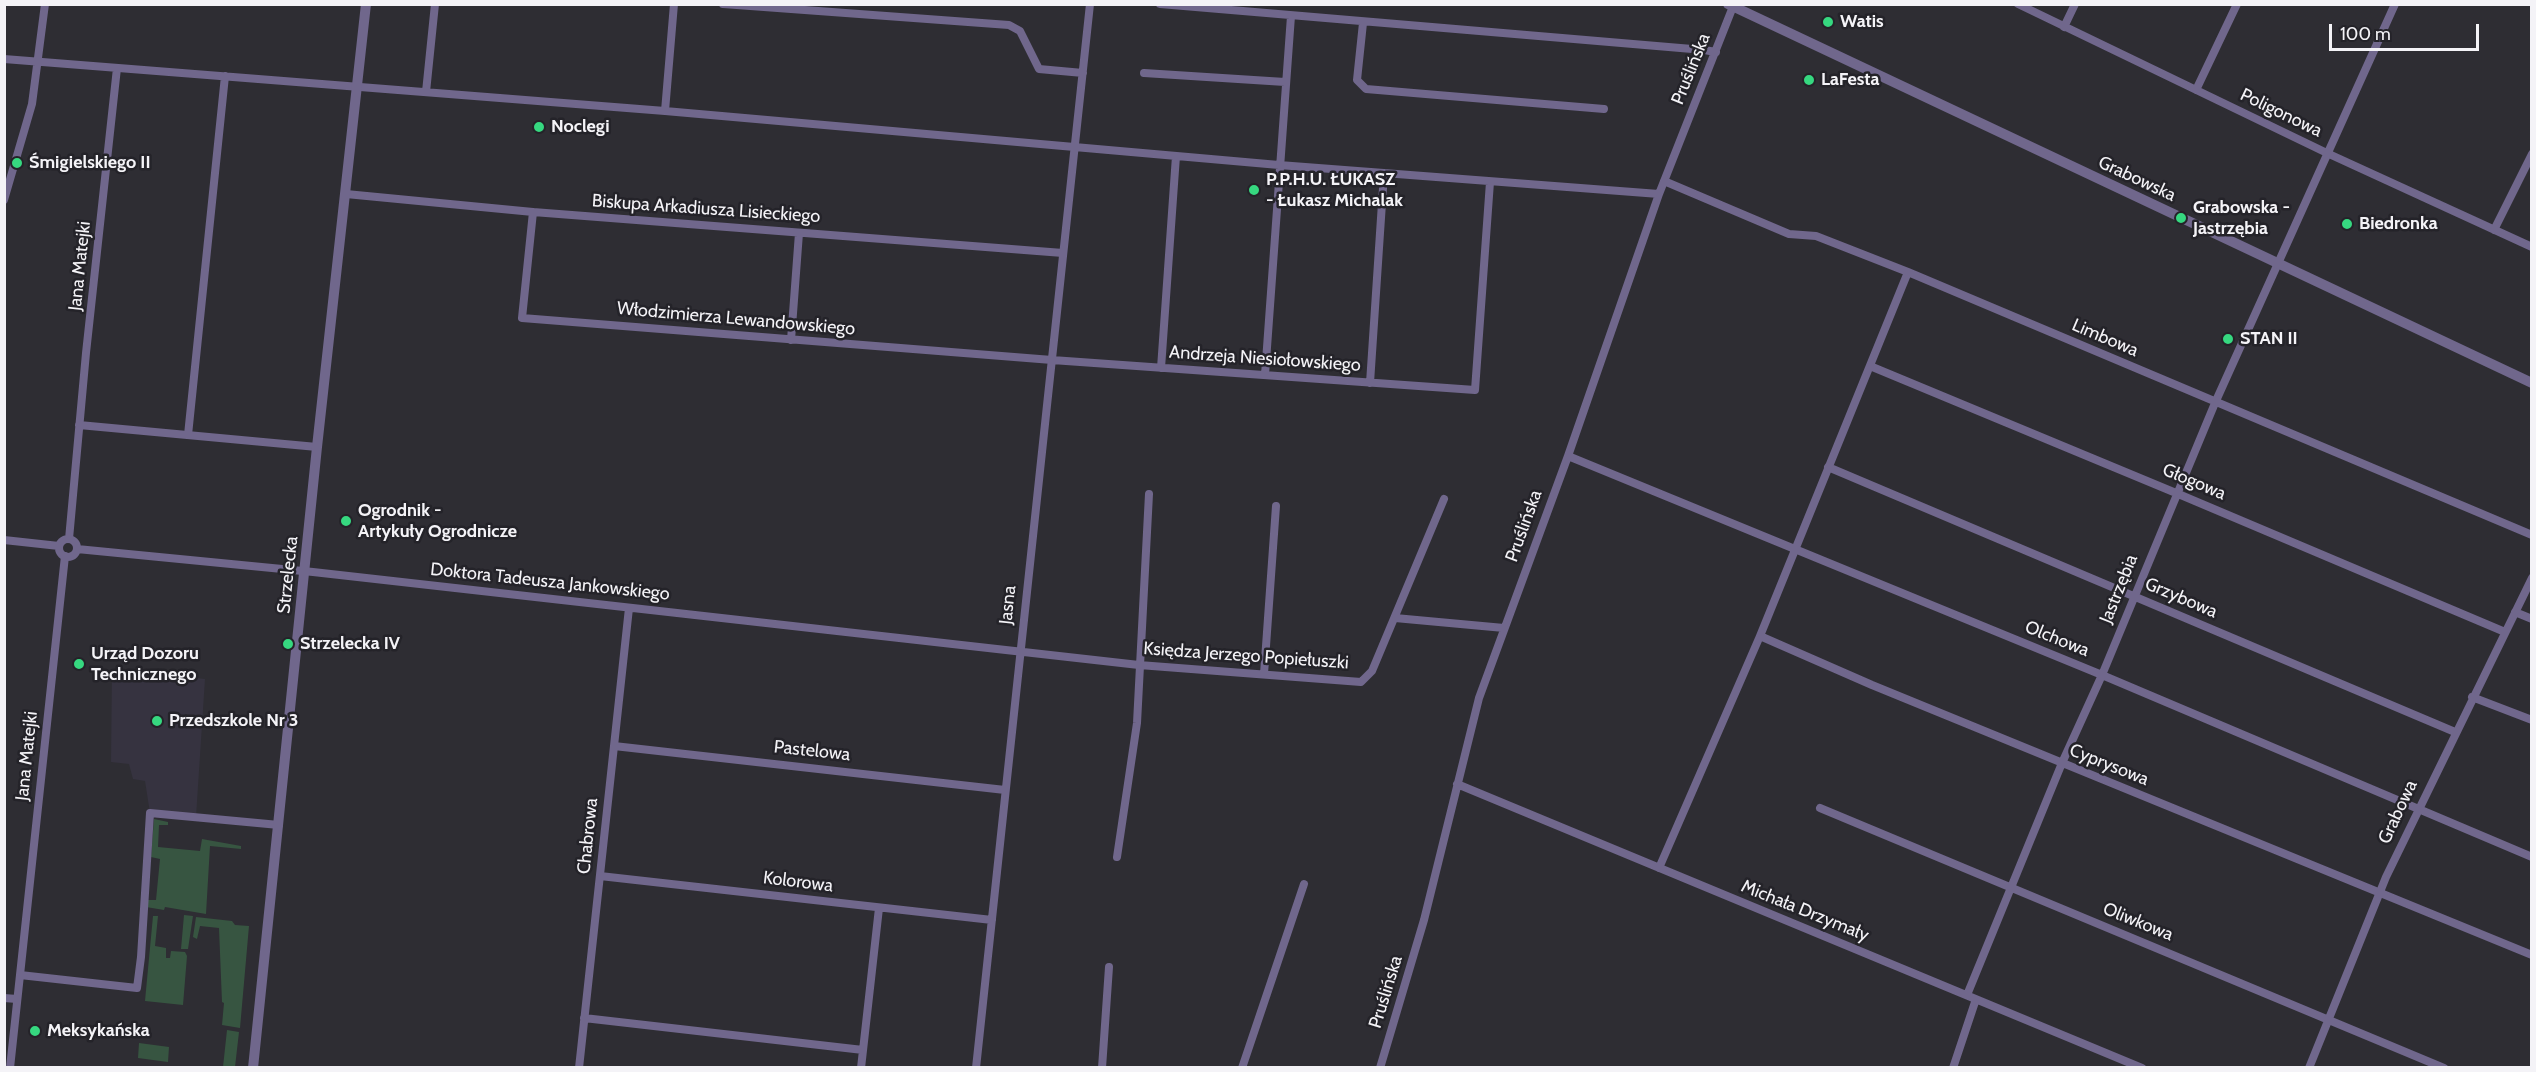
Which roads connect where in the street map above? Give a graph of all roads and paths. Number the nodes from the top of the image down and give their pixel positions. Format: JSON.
{"nodes":[{"id":1,"x":45,"y":4,"type":"edge"},
{"id":2,"x":366,"y":4,"type":"edge"},
{"id":3,"x":435,"y":4,"type":"edge"},
{"id":4,"x":674,"y":4,"type":"edge"},
{"id":5,"x":723,"y":4,"type":"edge"},
{"id":6,"x":1090,"y":4,"type":"edge"},
{"id":7,"x":1160,"y":4,"type":"edge"},
{"id":8,"x":2018,"y":4,"type":"edge"},
{"id":9,"x":2075,"y":4,"type":"edge"},
{"id":10,"x":2237,"y":4,"type":"edge"},
{"id":11,"x":2395,"y":4,"type":"edge"},
{"id":12,"x":1732,"y":5,"type":"edge"},
{"id":13,"x":1291,"y":16,"type":"junction"},
{"id":14,"x":1362,"y":23,"type":"junction"},
{"id":15,"x":2064,"y":27,"type":"junction"},
{"id":16,"x":1716,"y":52,"type":"junction"},
{"id":17,"x":4,"y":59,"type":"edge"},
{"id":18,"x":39,"y":62,"type":"junction"},
{"id":19,"x":117,"y":68,"type":"junction"},
{"id":20,"x":1083,"y":73,"type":"junction"},
{"id":21,"x":1144,"y":73,"type":"dead end"},
{"id":22,"x":225,"y":76,"type":"junction"},
{"id":23,"x":1285,"y":82,"type":"junction"},
{"id":24,"x":357,"y":87,"type":"junction"},
{"id":25,"x":2196,"y":90,"type":"junction"},
{"id":26,"x":426,"y":92,"type":"junction"},
{"id":27,"x":1604,"y":109,"type":"dead end"},
{"id":28,"x":665,"y":111,"type":"junction"},
{"id":29,"x":1075,"y":146,"type":"junction"},
{"id":30,"x":2329,"y":154,"type":"junction"},
{"id":31,"x":2532,"y":154,"type":"edge"},
{"id":32,"x":1176,"y":156,"type":"junction"},
{"id":33,"x":1279,"y":165,"type":"junction"},
{"id":34,"x":1384,"y":173,"type":"junction"},
{"id":35,"x":1664,"y":181,"type":"junction"},
{"id":36,"x":1490,"y":182,"type":"junction"},
{"id":37,"x":345,"y":194,"type":"junction"},
{"id":38,"x":1659,"y":194,"type":"junction"},
{"id":39,"x":4,"y":200,"type":"edge"},
{"id":40,"x":533,"y":212,"type":"junction"},
{"id":41,"x":2494,"y":230,"type":"junction"},
{"id":42,"x":799,"y":233,"type":"junction"},
{"id":43,"x":2532,"y":247,"type":"edge"},
{"id":44,"x":1064,"y":253,"type":"junction"},
{"id":45,"x":2277,"y":263,"type":"junction"},
{"id":46,"x":1908,"y":272,"type":"junction"},
{"id":47,"x":791,"y":340,"type":"junction"},
{"id":48,"x":1052,"y":360,"type":"junction"},
{"id":49,"x":1869,"y":366,"type":"junction"},
{"id":50,"x":1161,"y":368,"type":"junction"},
{"id":51,"x":1265,"y":375,"type":"junction"},
{"id":52,"x":1370,"y":383,"type":"junction"},
{"id":53,"x":2532,"y":383,"type":"edge"},
{"id":54,"x":2215,"y":403,"type":"junction"},
{"id":55,"x":79,"y":425,"type":"junction"},
{"id":56,"x":188,"y":435,"type":"junction"},
{"id":57,"x":317,"y":447,"type":"junction"},
{"id":58,"x":1568,"y":456,"type":"junction"},
{"id":59,"x":1828,"y":467,"type":"junction"},
{"id":60,"x":2176,"y":492,"type":"junction"},
{"id":61,"x":1149,"y":494,"type":"dead end"},
{"id":62,"x":1444,"y":499,"type":"dead end"},
{"id":63,"x":1276,"y":506,"type":"dead end"},
{"id":64,"x":2532,"y":535,"type":"edge"},
{"id":65,"x":69,"y":539,"type":"junction"},
{"id":66,"x":4,"y":540,"type":"edge"},
{"id":67,"x":59,"y":546,"type":"junction"},
{"id":68,"x":77,"y":549,"type":"junction"},
{"id":69,"x":1795,"y":550,"type":"junction"},
{"id":70,"x":65,"y":556,"type":"junction"},
{"id":71,"x":305,"y":572,"type":"junction"},
{"id":72,"x":2532,"y":578,"type":"edge"},
{"id":73,"x":2134,"y":596,"type":"junction"},
{"id":74,"x":629,"y":608,"type":"junction"},
{"id":75,"x":2515,"y":612,"type":"junction"},
{"id":76,"x":1395,"y":618,"type":"junction"},
{"id":77,"x":2532,"y":619,"type":"edge"},
{"id":78,"x":1504,"y":628,"type":"junction"},
{"id":79,"x":2505,"y":632,"type":"junction"},
{"id":80,"x":1760,"y":636,"type":"junction"},
{"id":81,"x":1020,"y":652,"type":"junction"},
{"id":82,"x":1139,"y":665,"type":"junction"},
{"id":83,"x":1264,"y":674,"type":"junction"},
{"id":84,"x":2102,"y":675,"type":"junction"},
{"id":85,"x":2472,"y":697,"type":"junction"},
{"id":86,"x":2532,"y":720,"type":"edge"},
{"id":87,"x":2456,"y":732,"type":"junction"},
{"id":88,"x":614,"y":746,"type":"junction"},
{"id":89,"x":2062,"y":763,"type":"junction"},
{"id":90,"x":1457,"y":784,"type":"junction"},
{"id":91,"x":1005,"y":790,"type":"junction"},
{"id":92,"x":1820,"y":808,"type":"dead end"},
{"id":93,"x":2417,"y":810,"type":"junction"},
{"id":94,"x":279,"y":825,"type":"junction"},
{"id":95,"x":1117,"y":857,"type":"dead end"},
{"id":96,"x":2532,"y":857,"type":"edge"},
{"id":97,"x":1659,"y":868,"type":"junction"},
{"id":98,"x":600,"y":876,"type":"junction"},
{"id":99,"x":1304,"y":884,"type":"dead end"},
{"id":100,"x":2012,"y":888,"type":"junction"},
{"id":101,"x":2379,"y":893,"type":"junction"},
{"id":102,"x":879,"y":908,"type":"junction"},
{"id":103,"x":992,"y":920,"type":"junction"},
{"id":104,"x":2532,"y":955,"type":"edge"},
{"id":105,"x":1109,"y":967,"type":"dead end"},
{"id":106,"x":20,"y":975,"type":"junction"},
{"id":107,"x":1967,"y":996,"type":"junction"},
{"id":108,"x":4,"y":998,"type":"edge"},
{"id":109,"x":17,"y":999,"type":"junction"},
{"id":110,"x":1976,"y":999,"type":"junction"},
{"id":111,"x":584,"y":1018,"type":"junction"},
{"id":112,"x":2330,"y":1018,"type":"junction"},
{"id":113,"x":863,"y":1050,"type":"junction"},
{"id":114,"x":10,"y":1068,"type":"edge"},
{"id":115,"x":254,"y":1068,"type":"edge"},
{"id":116,"x":579,"y":1068,"type":"edge"},
{"id":117,"x":861,"y":1068,"type":"edge"},
{"id":118,"x":976,"y":1068,"type":"edge"},
{"id":119,"x":1102,"y":1068,"type":"edge"},
{"id":120,"x":1242,"y":1068,"type":"edge"},
{"id":121,"x":1380,"y":1068,"type":"edge"},
{"id":122,"x":1953,"y":1068,"type":"edge"},
{"id":123,"x":2142,"y":1068,"type":"edge"},
{"id":124,"x":2309,"y":1068,"type":"edge"},
{"id":125,"x":2444,"y":1068,"type":"edge"}],
"edges":[{"from":1,"to":18,"type":"street"},
{"from":2,"to":24,"type":"street","name":"Strzelecka"},
{"from":3,"to":26,"type":"street"},
{"from":4,"to":28,"type":"street"},
{"from":5,"to":20,"type":"street"},
{"from":6,"to":20,"type":"street","name":"Jasna"},
{"from":7,"to":13,"type":"street"},
{"from":8,"to":15,"type":"street","name":"Poligonowa"},
{"from":9,"to":15,"type":"street"},
{"from":10,"to":25,"type":"street"},
{"from":11,"to":30,"type":"street","name":"Jastrzębia"},
{"from":12,"to":16,"type":"street","name":"Pruślińska"},
{"from":12,"to":45,"type":"street","name":"Grabowska"},
{"from":13,"to":14,"type":"street"},
{"from":13,"to":23,"type":"street"},
{"from":14,"to":16,"type":"street"},
{"from":14,"to":27,"type":"street"},
{"from":15,"to":25,"type":"street","name":"Poligonowa"},
{"from":16,"to":35,"type":"street","name":"Pruślińska"},
{"from":17,"to":18,"type":"street"},
{"from":18,"to":19,"type":"street"},
{"from":18,"to":39,"type":"street"},
{"from":19,"to":22,"type":"street"},
{"from":19,"to":55,"type":"street","name":"Jana Matejki"},
{"from":20,"to":29,"type":"street","name":"Jasna"},
{"from":21,"to":23,"type":"street"},
{"from":22,"to":24,"type":"street"},
{"from":22,"to":56,"type":"street"},
{"from":23,"to":33,"type":"street"},
{"from":24,"to":26,"type":"street"},
{"from":24,"to":37,"type":"street","name":"Strzelecka"},
{"from":25,"to":30,"type":"street","name":"Poligonowa"},
{"from":26,"to":28,"type":"street"},
{"from":28,"to":29,"type":"street"},
{"from":29,"to":32,"type":"street"},
{"from":29,"to":44,"type":"street","name":"Jasna"},
{"from":30,"to":41,"type":"street","name":"Poligonowa"},
{"from":30,"to":45,"type":"street","name":"Jastrzębia"},
{"from":31,"to":41,"type":"street"},
{"from":32,"to":33,"type":"street"},
{"from":32,"to":50,"type":"street"},
{"from":33,"to":34,"type":"street"},
{"from":33,"to":51,"type":"street"},
{"from":34,"to":36,"type":"street"},
{"from":34,"to":52,"type":"street"},
{"from":35,"to":38,"type":"street","name":"Pruślińska"},
{"from":35,"to":46,"type":"street","name":"Limbowa"},
{"from":36,"to":38,"type":"street"},
{"from":36,"to":52,"type":"street","name":"Andrzeja Niesiołowskiego"},
{"from":37,"to":40,"type":"street","name":"Biskupa Arkadiusza Lisieckiego"},
{"from":37,"to":57,"type":"street","name":"Strzelecka"},
{"from":38,"to":58,"type":"street","name":"Pruślińska"},
{"from":40,"to":42,"type":"street","name":"Biskupa Arkadiusza Lisieckiego"},
{"from":40,"to":47,"type":"street","name":"Włodzimierza Lewandowskiego"},
{"from":41,"to":43,"type":"street","name":"Poligonowa"},
{"from":42,"to":44,"type":"street","name":"Biskupa Arkadiusza Lisieckiego"},
{"from":42,"to":47,"type":"street"},
{"from":44,"to":48,"type":"street","name":"Jasna"},
{"from":45,"to":53,"type":"street","name":"Grabowska"},
{"from":45,"to":54,"type":"street","name":"Jastrzębia"},
{"from":46,"to":49,"type":"street"},
{"from":46,"to":54,"type":"street","name":"Limbowa"},
{"from":47,"to":48,"type":"street","name":"Włodzimierza Lewandowskiego"},
{"from":48,"to":50,"type":"street","name":"Andrzeja Niesiołowskiego"},
{"from":48,"to":81,"type":"street","name":"Jasna"},
{"from":49,"to":59,"type":"street"},
{"from":49,"to":60,"type":"street","name":"Głogowa"},
{"from":50,"to":51,"type":"street","name":"Andrzeja Niesiołowskiego"},
{"from":51,"to":52,"type":"street","name":"Andrzeja Niesiołowskiego"},
{"from":54,"to":60,"type":"street","name":"Jastrzębia"},
{"from":54,"to":64,"type":"street","name":"Limbowa"},
{"from":55,"to":56,"type":"street"},
{"from":55,"to":65,"type":"street","name":"Jana Matejki"},
{"from":56,"to":57,"type":"street"},
{"from":57,"to":71,"type":"street","name":"Strzelecka"},
{"from":58,"to":69,"type":"street","name":"Olchowa"},
{"from":58,"to":78,"type":"street","name":"Pruślińska"},
{"from":59,"to":69,"type":"street"},
{"from":59,"to":73,"type":"street","name":"Grzybowa"},
{"from":60,"to":73,"type":"street","name":"Jastrzębia"},
{"from":60,"to":79,"type":"street","name":"Głogowa"},
{"from":61,"to":82,"type":"street"},
{"from":62,"to":76,"type":"street","name":"Księdza Jerzego Popiełuszki"},
{"from":63,"to":83,"type":"street"},
{"from":65,"to":67,"type":"street"},
{"from":65,"to":68,"type":"street"},
{"from":66,"to":67,"type":"street"},
{"from":67,"to":70,"type":"street"},
{"from":68,"to":70,"type":"street"},
{"from":68,"to":71,"type":"street","name":"Doktora Tadeusza Jankowskiego"},
{"from":69,"to":80,"type":"street"},
{"from":69,"to":84,"type":"street","name":"Olchowa"},
{"from":70,"to":106,"type":"street","name":"Jana Matejki"},
{"from":71,"to":74,"type":"street","name":"Doktora Tadeusza Jankowskiego"},
{"from":71,"to":94,"type":"street","name":"Strzelecka"},
{"from":72,"to":75,"type":"street","name":"Grabowa"},
{"from":73,"to":84,"type":"street","name":"Jastrzębia"},
{"from":73,"to":87,"type":"street","name":"Grzybowa"},
{"from":74,"to":81,"type":"street","name":"Doktora Tadeusza Jankowskiego"},
{"from":74,"to":88,"type":"street","name":"Chabrowa"},
{"from":75,"to":77,"type":"street"},
{"from":75,"to":79,"type":"street","name":"Grabowa"},
{"from":76,"to":78,"type":"street"},
{"from":76,"to":83,"type":"street","name":"Księdza Jerzego Popiełuszki"},
{"from":78,"to":90,"type":"street","name":"Pruślińska"},
{"from":79,"to":85,"type":"street","name":"Grabowa"},
{"from":80,"to":89,"type":"street","name":"Cyprysowa"},
{"from":80,"to":97,"type":"street"},
{"from":81,"to":82,"type":"street","name":"Księdza Jerzego Popiełuszki"},
{"from":81,"to":91,"type":"street","name":"Jasna"},
{"from":82,"to":83,"type":"street","name":"Księdza Jerzego Popiełuszki"},
{"from":82,"to":95,"type":"street"},
{"from":84,"to":89,"type":"street","name":"Jastrzębia"},
{"from":84,"to":93,"type":"street","name":"Olchowa"},
{"from":85,"to":86,"type":"street"},
{"from":85,"to":87,"type":"street","name":"Grabowa"},
{"from":87,"to":93,"type":"street","name":"Grabowa"},
{"from":88,"to":91,"type":"street","name":"Pastelowa"},
{"from":88,"to":98,"type":"street","name":"Chabrowa"},
{"from":89,"to":100,"type":"street","name":"Jastrzębia"},
{"from":89,"to":101,"type":"street","name":"Cyprysowa"},
{"from":90,"to":97,"type":"street","name":"Michała Drzymały"},
{"from":90,"to":121,"type":"street","name":"Pruślińska"},
{"from":91,"to":103,"type":"street","name":"Jasna"},
{"from":92,"to":100,"type":"street","name":"Oliwkowa"},
{"from":93,"to":96,"type":"street","name":"Olchowa"},
{"from":93,"to":101,"type":"street","name":"Grabowa"},
{"from":94,"to":106,"type":"street"},
{"from":94,"to":115,"type":"street","name":"Strzelecka"},
{"from":97,"to":107,"type":"street","name":"Michała Drzymały"},
{"from":98,"to":102,"type":"street","name":"Kolorowa"},
{"from":98,"to":111,"type":"street","name":"Chabrowa"},
{"from":99,"to":120,"type":"street"},
{"from":100,"to":107,"type":"street","name":"Jastrzębia"},
{"from":100,"to":112,"type":"street","name":"Oliwkowa"},
{"from":101,"to":104,"type":"street","name":"Cyprysowa"},
{"from":101,"to":112,"type":"street","name":"Grabowa"},
{"from":102,"to":103,"type":"street","name":"Kolorowa"},
{"from":102,"to":113,"type":"street"},
{"from":103,"to":118,"type":"street","name":"Jasna"},
{"from":105,"to":119,"type":"street"},
{"from":106,"to":109,"type":"street","name":"Jana Matejki"},
{"from":107,"to":110,"type":"street","name":"Michała Drzymały"},
{"from":108,"to":109,"type":"street"},
{"from":109,"to":114,"type":"street","name":"Jana Matejki"},
{"from":110,"to":122,"type":"street"},
{"from":110,"to":123,"type":"street","name":"Michała Drzymały"},
{"from":111,"to":113,"type":"street"},
{"from":111,"to":116,"type":"street","name":"Chabrowa"},
{"from":112,"to":124,"type":"street","name":"Grabowa"},
{"from":112,"to":125,"type":"street","name":"Oliwkowa"},
{"from":113,"to":117,"type":"street"}]}
